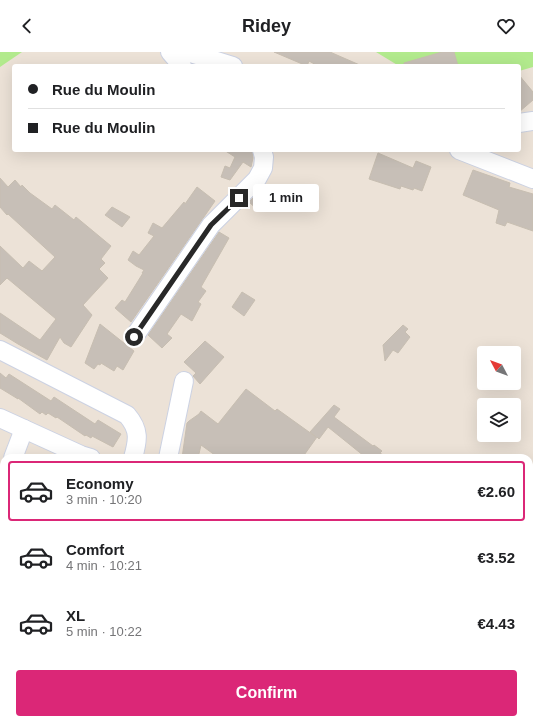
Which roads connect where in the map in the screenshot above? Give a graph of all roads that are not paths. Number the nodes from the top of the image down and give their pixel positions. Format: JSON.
{"nodes":[{"id":1,"x":170,"y":52,"type":"edge"},
{"id":2,"x":187,"y":52,"type":"edge"},
{"id":3,"x":180,"y":64,"type":"edge"},
{"id":4,"x":226,"y":64,"type":"edge"},
{"id":5,"x":533,"y":121,"type":"edge"},
{"id":6,"x":521,"y":123,"type":"edge"},
{"id":7,"x":263,"y":152,"type":"edge"},
{"id":8,"x":463,"y":152,"type":"edge"},
{"id":9,"x":533,"y":179,"type":"edge"},
{"id":10,"x":134,"y":337,"type":"dead end"},
{"id":11,"x":0,"y":350,"type":"edge"},
{"id":12,"x":184,"y":380,"type":"dead end"},
{"id":13,"x":0,"y":418,"type":"edge"},
{"id":14,"x":24,"y":429,"type":"junction"},
{"id":15,"x":15,"y":454,"type":"edge"},
{"id":16,"x":79,"y":454,"type":"edge"},
{"id":17,"x":134,"y":454,"type":"edge"},
{"id":18,"x":169,"y":454,"type":"edge"}],
"edges":[{"from":1,"to":3,"type":"street"},
{"from":2,"to":4,"type":"street"},
{"from":5,"to":6,"type":"street"},
{"from":7,"to":10,"type":"street"},
{"from":8,"to":9,"type":"street"},
{"from":11,"to":17,"type":"street"},
{"from":12,"to":18,"type":"street"},
{"from":13,"to":14,"type":"street"},
{"from":14,"to":15,"type":"street"},
{"from":14,"to":16,"type":"street"}]}
